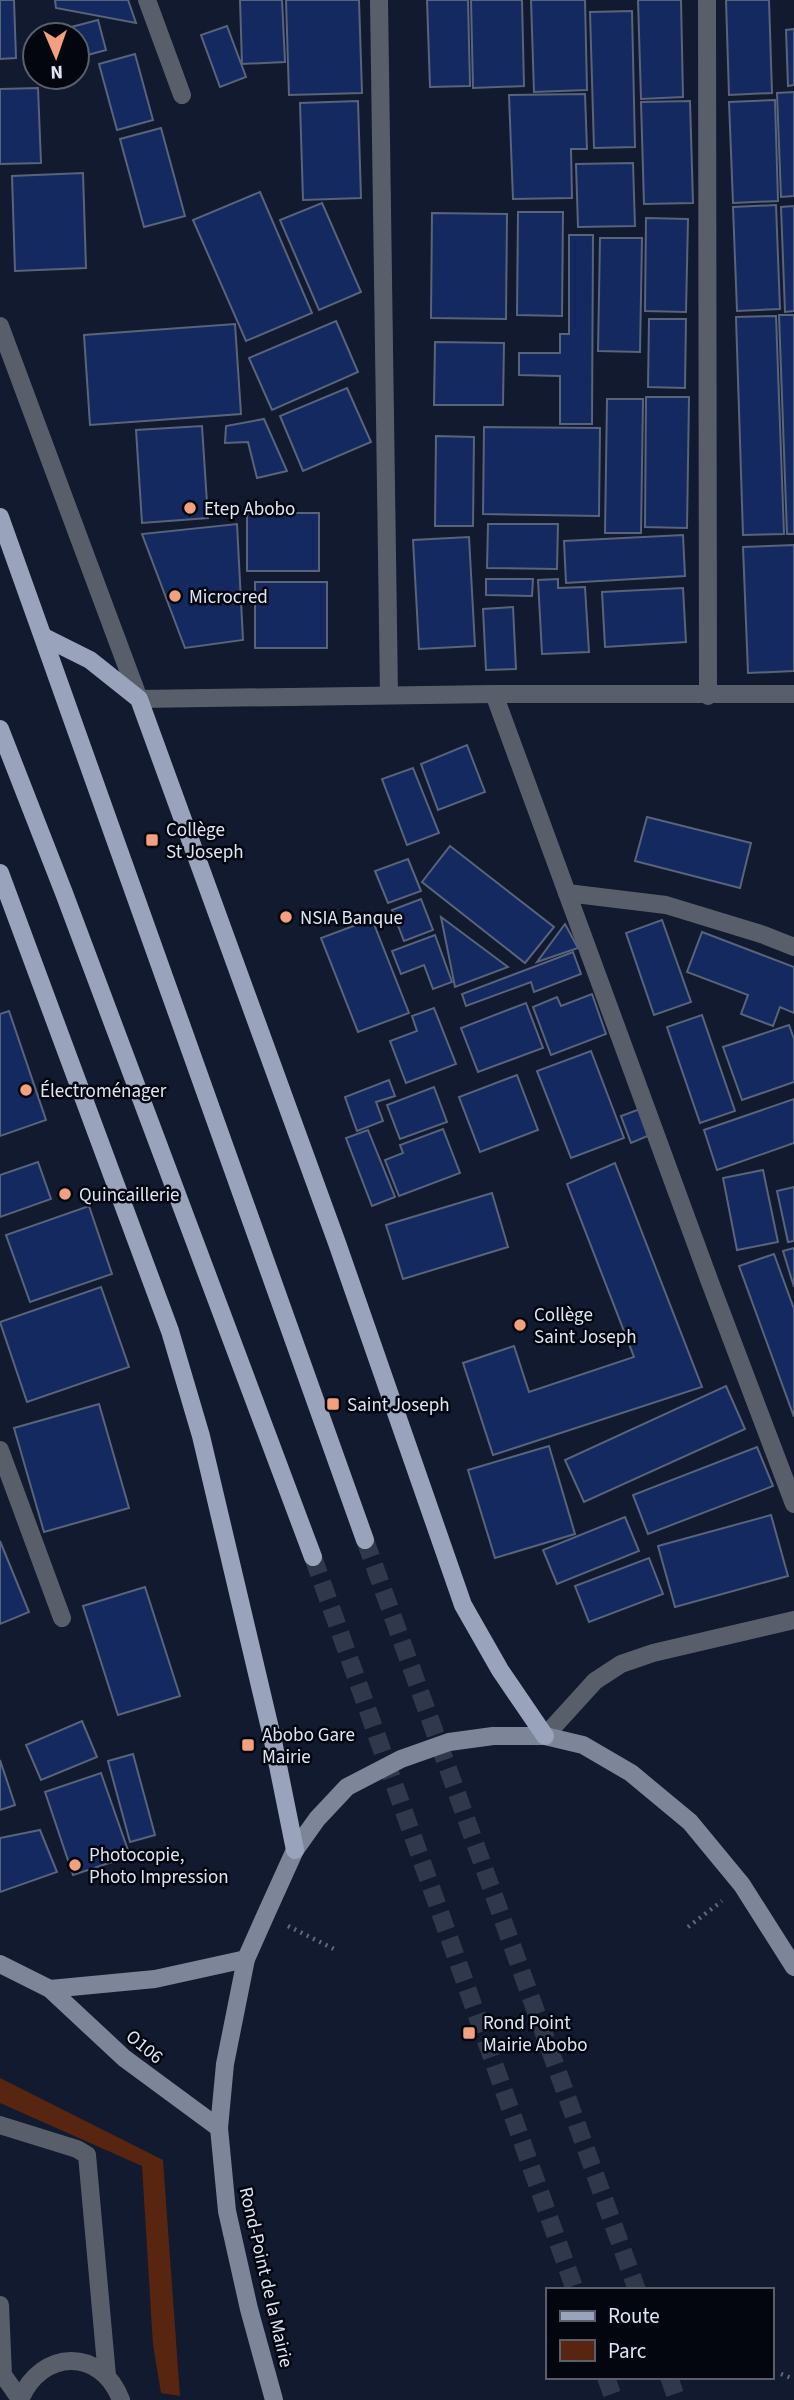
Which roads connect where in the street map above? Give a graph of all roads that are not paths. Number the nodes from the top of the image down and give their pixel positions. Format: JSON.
{"nodes":[{"id":1,"x":147,"y":0,"type":"edge"},
{"id":2,"x":379,"y":0,"type":"edge"},
{"id":3,"x":706,"y":0,"type":"edge"},
{"id":4,"x":182,"y":95,"type":"dead end"},
{"id":5,"x":0,"y":326,"type":"edge"},
{"id":6,"x":0,"y":517,"type":"edge"},
{"id":7,"x":44,"y":637,"type":"junction"},
{"id":8,"x":494,"y":694,"type":"junction"},
{"id":9,"x":794,"y":694,"type":"edge"},
{"id":10,"x":389,"y":695,"type":"junction"},
{"id":11,"x":708,"y":696,"type":"junction"},
{"id":12,"x":139,"y":699,"type":"junction"},
{"id":13,"x":0,"y":729,"type":"edge"},
{"id":14,"x":0,"y":873,"type":"edge"},
{"id":15,"x":567,"y":892,"type":"junction"},
{"id":16,"x":794,"y":947,"type":"edge"},
{"id":17,"x":0,"y":1450,"type":"edge"},
{"id":18,"x":794,"y":1504,"type":"edge"},
{"id":19,"x":365,"y":1540,"type":"tunnel mouth"},
{"id":20,"x":313,"y":1557,"type":"tunnel mouth"},
{"id":21,"x":62,"y":1618,"type":"dead end"},
{"id":22,"x":794,"y":1620,"type":"edge"},
{"id":23,"x":545,"y":1737,"type":"junction"},
{"id":24,"x":295,"y":1850,"type":"junction"},
{"id":25,"x":246,"y":1959,"type":"junction"},
{"id":26,"x":0,"y":1964,"type":"edge"},
{"id":27,"x":794,"y":1967,"type":"edge"},
{"id":28,"x":50,"y":1989,"type":"junction"},
{"id":29,"x":0,"y":2125,"type":"edge"},
{"id":30,"x":219,"y":2128,"type":"junction"},
{"id":31,"x":0,"y":2305,"type":"edge"},
{"id":32,"x":3,"y":2375,"type":"junction"},
{"id":33,"x":107,"y":2376,"type":"junction"},
{"id":34,"x":4,"y":2400,"type":"edge"},
{"id":35,"x":20,"y":2400,"type":"edge"},
{"id":36,"x":121,"y":2400,"type":"edge"},
{"id":37,"x":274,"y":2400,"type":"edge"}],
"edges":[{"from":1,"to":4,"type":"street"},
{"from":2,"to":10,"type":"street"},
{"from":3,"to":11,"type":"street"},
{"from":5,"to":12,"type":"street"},
{"from":6,"to":7,"type":"main road"},
{"from":7,"to":12,"type":"main road"},
{"from":7,"to":19,"type":"main road"},
{"from":8,"to":10,"type":"street"},
{"from":8,"to":11,"type":"street"},
{"from":8,"to":15,"type":"street"},
{"from":9,"to":11,"type":"street"},
{"from":10,"to":12,"type":"street"},
{"from":12,"to":23,"type":"main road"},
{"from":13,"to":20,"type":"main road"},
{"from":14,"to":24,"type":"main road"},
{"from":15,"to":16,"type":"street"},
{"from":15,"to":18,"type":"street"},
{"from":17,"to":21,"type":"street"},
{"from":22,"to":23,"type":"street"},
{"from":23,"to":24,"type":"main road","name":"Rond-Point de la Mairie"},
{"from":23,"to":27,"type":"main road","name":"Rond-Point de la Mairie"},
{"from":24,"to":25,"type":"main road","name":"Rond-Point de la Mairie"},
{"from":25,"to":28,"type":"main road"},
{"from":25,"to":30,"type":"main road","name":"Rond-Point de la Mairie"},
{"from":26,"to":28,"type":"main road","name":"O106"},
{"from":28,"to":30,"type":"main road","name":"O106"},
{"from":29,"to":33,"type":"street"},
{"from":30,"to":37,"type":"main road","name":"Rond-Point de la Mairie"},
{"from":31,"to":32,"type":"street"},
{"from":32,"to":34,"type":"street"},
{"from":32,"to":35,"type":"street"},
{"from":33,"to":35,"type":"street"},
{"from":33,"to":36,"type":"street"}]}
